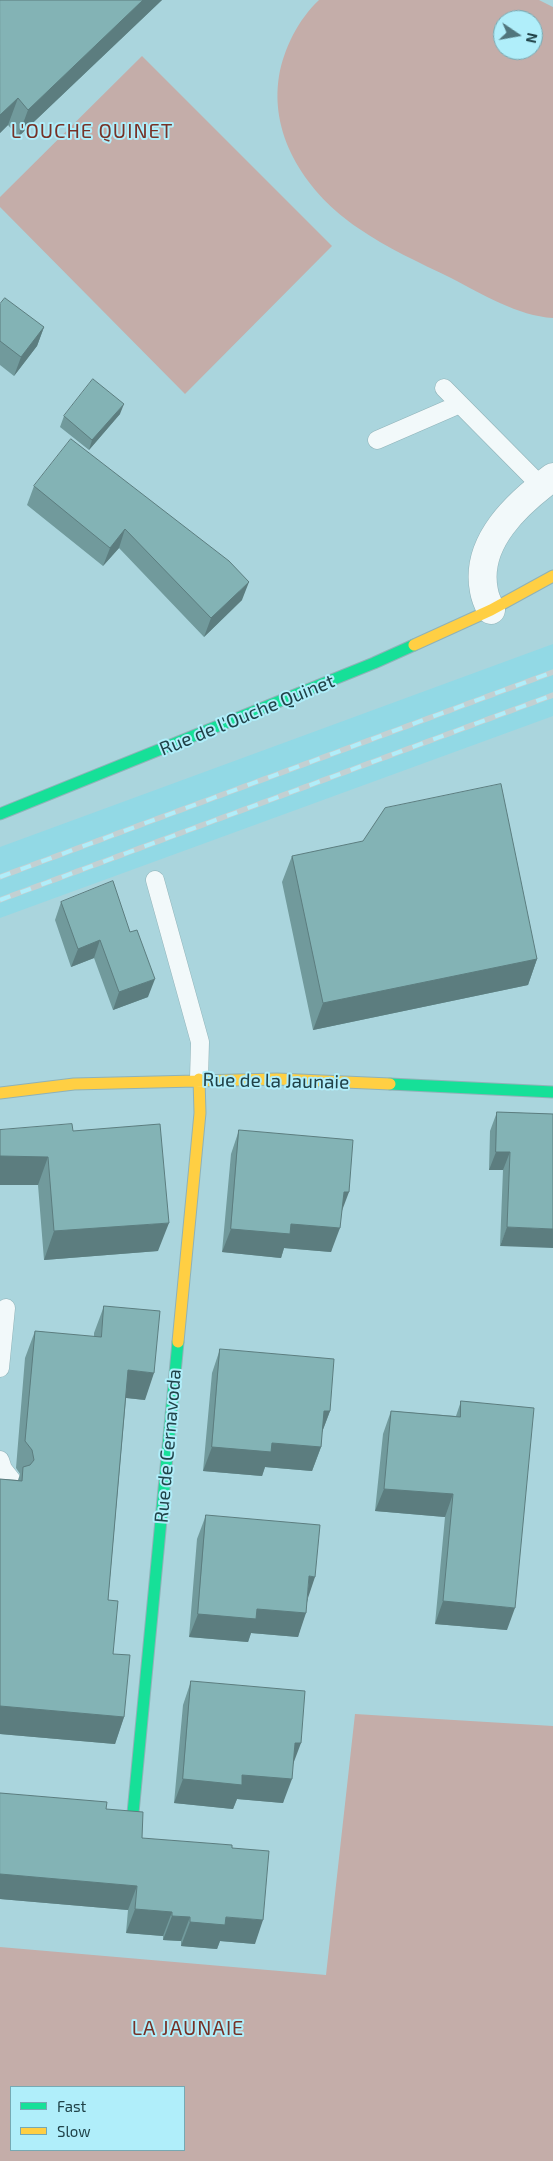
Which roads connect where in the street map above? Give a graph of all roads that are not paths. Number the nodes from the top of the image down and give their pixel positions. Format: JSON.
{"nodes":[{"id":1,"x":444,"y":388,"type":"dead end"},
{"id":2,"x":460,"y":404,"type":"junction"},
{"id":3,"x":377,"y":440,"type":"dead end"},
{"id":4,"x":547,"y":481,"type":"edge"},
{"id":5,"x":553,"y":576,"type":"edge"},
{"id":6,"x":491,"y":610,"type":"junction"},
{"id":7,"x":0,"y":814,"type":"edge"},
{"id":8,"x":155,"y":880,"type":"dead end"},
{"id":9,"x":199,"y":1079,"type":"junction"},
{"id":10,"x":0,"y":1092,"type":"edge"},
{"id":11,"x":553,"y":1092,"type":"edge"},
{"id":12,"x":6,"y":1308,"type":"dead end"},
{"id":13,"x":0,"y":1368,"type":"edge"},
{"id":14,"x":0,"y":1460,"type":"edge"},
{"id":15,"x":14,"y":1483,"type":"edge"},
{"id":16,"x":133,"y":1813,"type":"edge"}],
"edges":[{"from":1,"to":2,"type":"lane"},
{"from":2,"to":3,"type":"lane"},
{"from":2,"to":4,"type":"lane"},
{"from":4,"to":6,"type":"street"},
{"from":5,"to":6,"type":"street","name":"Rue de l'Ouche Quinet"},
{"from":6,"to":7,"type":"street","name":"Rue de l'Ouche Quinet"},
{"from":8,"to":9,"type":"lane"},
{"from":9,"to":10,"type":"street","name":"Rue de la Jaunaie"},
{"from":9,"to":11,"type":"street","name":"Rue de la Jaunaie"},
{"from":9,"to":16,"type":"street","name":"Rue de Cernavoda"},
{"from":12,"to":13,"type":"lane"},
{"from":14,"to":15,"type":"lane"}]}
